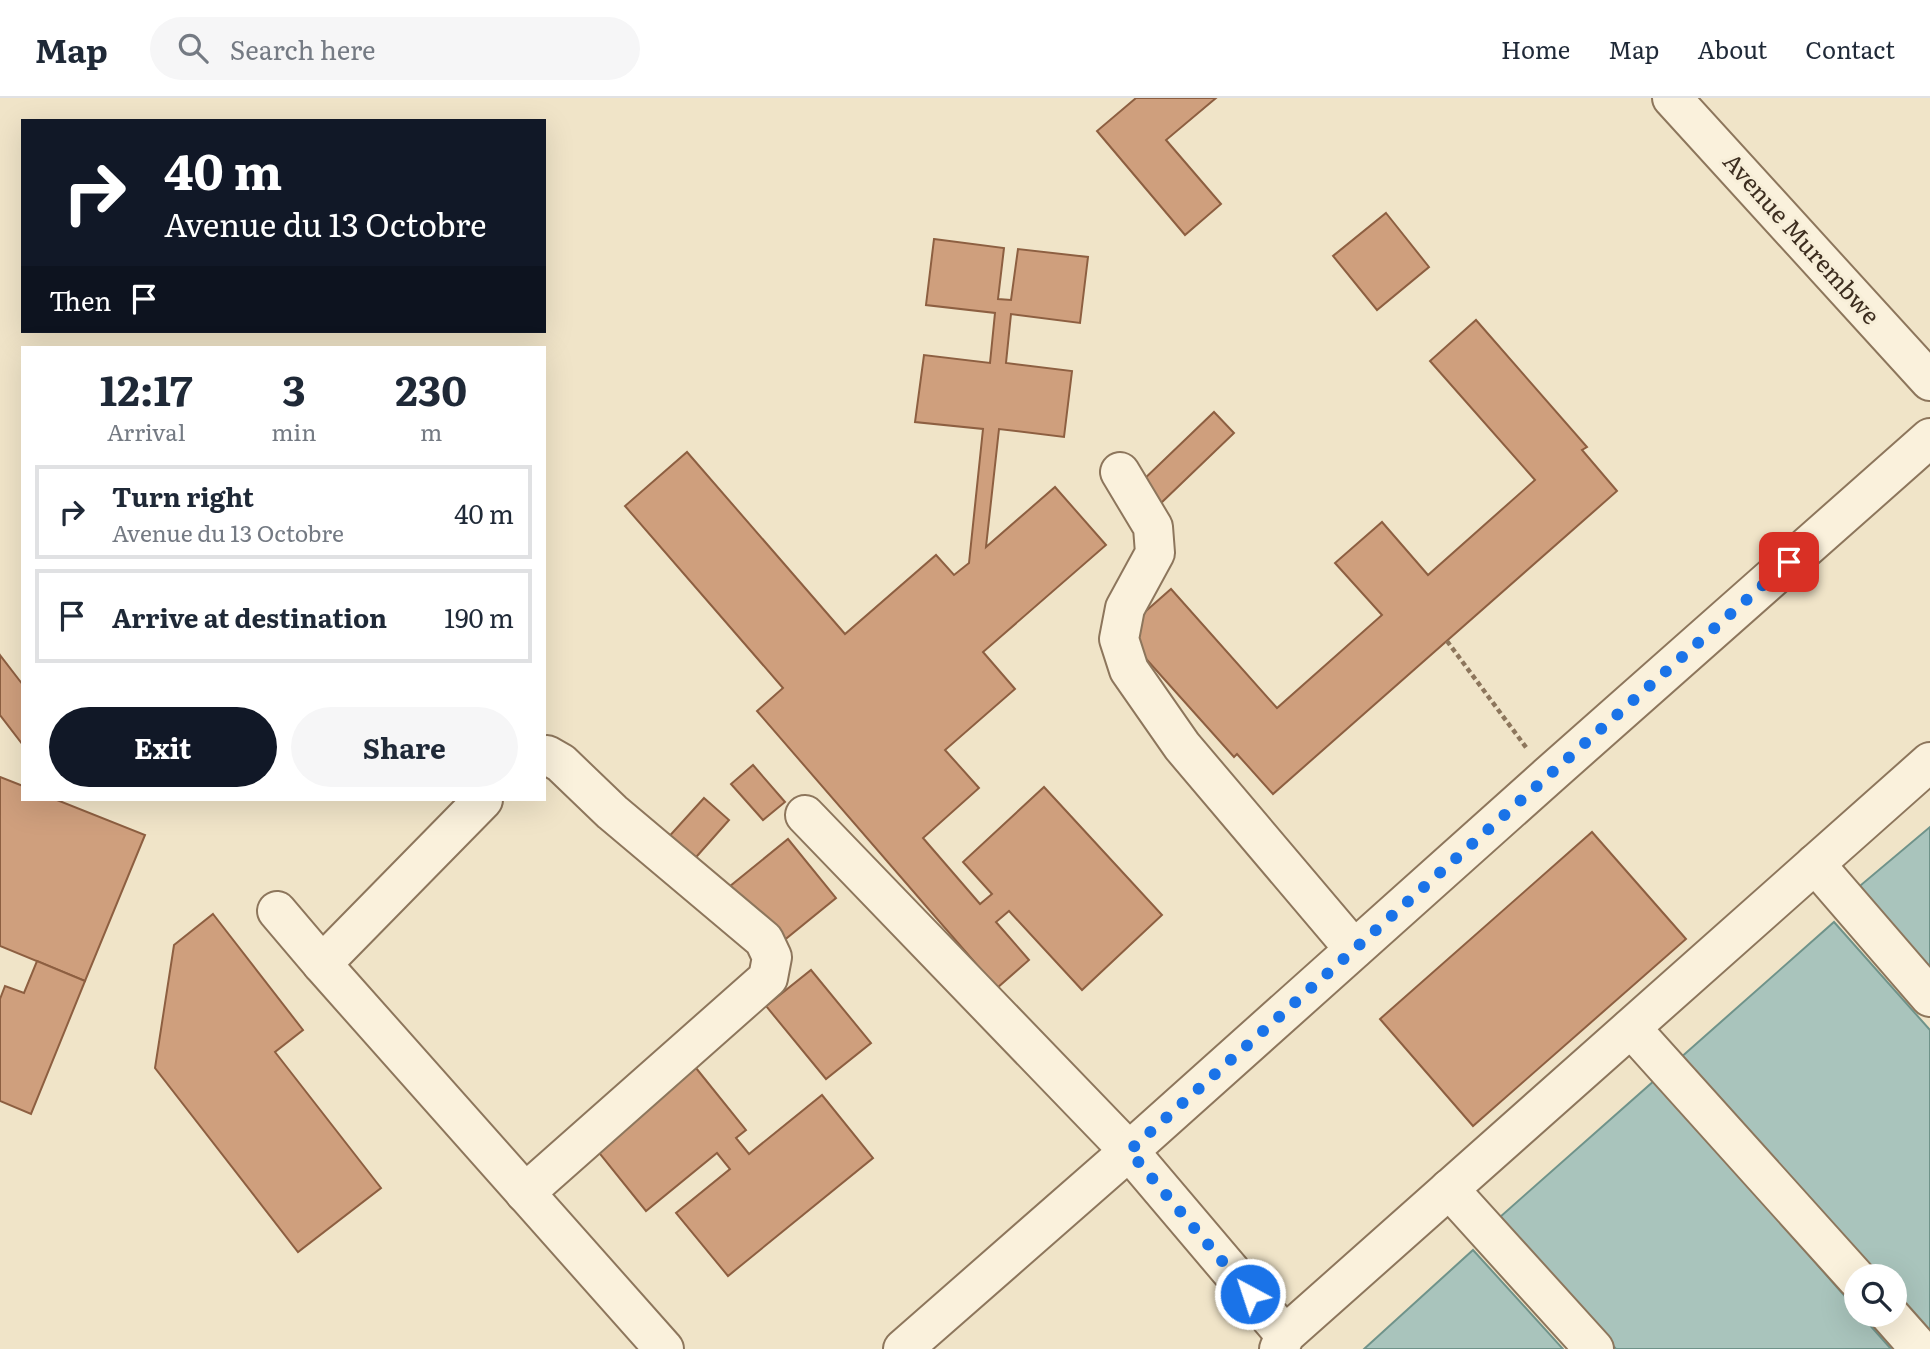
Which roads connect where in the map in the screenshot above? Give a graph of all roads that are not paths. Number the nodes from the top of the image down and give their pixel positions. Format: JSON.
{"nodes":[{"id":1,"x":1672,"y":98,"type":"edge"},
{"id":2,"x":1930,"y":381,"type":"edge"},
{"id":3,"x":1930,"y":438,"type":"edge"},
{"id":4,"x":1120,"y":472,"type":"dead end"},
{"id":5,"x":546,"y":755,"type":"edge"},
{"id":6,"x":1930,"y":762,"type":"edge"},
{"id":7,"x":483,"y":801,"type":"edge"},
{"id":8,"x":806,"y":815,"type":"dead end"},
{"id":9,"x":1815,"y":864,"type":"junction"},
{"id":10,"x":277,"y":911,"type":"dead end"},
{"id":11,"x":1354,"y":949,"type":"junction"},
{"id":12,"x":322,"y":964,"type":"junction"},
{"id":13,"x":1930,"y":997,"type":"edge"},
{"id":14,"x":1631,"y":1028,"type":"junction"},
{"id":15,"x":1129,"y":1151,"type":"junction"},
{"id":16,"x":1449,"y":1189,"type":"junction"},
{"id":17,"x":525,"y":1193,"type":"junction"},
{"id":18,"x":1844,"y":1265,"type":"edge"},
{"id":19,"x":1901,"y":1327,"type":"edge"},
{"id":20,"x":1282,"y":1342,"type":"edge"},
{"id":21,"x":664,"y":1349,"type":"edge"},
{"id":22,"x":903,"y":1349,"type":"edge"},
{"id":23,"x":1594,"y":1349,"type":"edge"},
{"id":24,"x":1920,"y":1349,"type":"edge"}],
"edges":[{"from":1,"to":2,"type":"street","name":"Avenue Murembwe"},
{"from":3,"to":11,"type":"street"},
{"from":4,"to":11,"type":"street"},
{"from":5,"to":17,"type":"street"},
{"from":6,"to":9,"type":"street"},
{"from":7,"to":12,"type":"street"},
{"from":8,"to":15,"type":"street"},
{"from":9,"to":13,"type":"street"},
{"from":9,"to":14,"type":"street"},
{"from":10,"to":12,"type":"street"},
{"from":11,"to":15,"type":"street"},
{"from":12,"to":17,"type":"street"},
{"from":14,"to":16,"type":"street"},
{"from":14,"to":18,"type":"street"},
{"from":15,"to":20,"type":"street"},
{"from":15,"to":22,"type":"street"},
{"from":16,"to":20,"type":"street"},
{"from":16,"to":23,"type":"street"},
{"from":17,"to":21,"type":"street"},
{"from":19,"to":24,"type":"street"}]}
